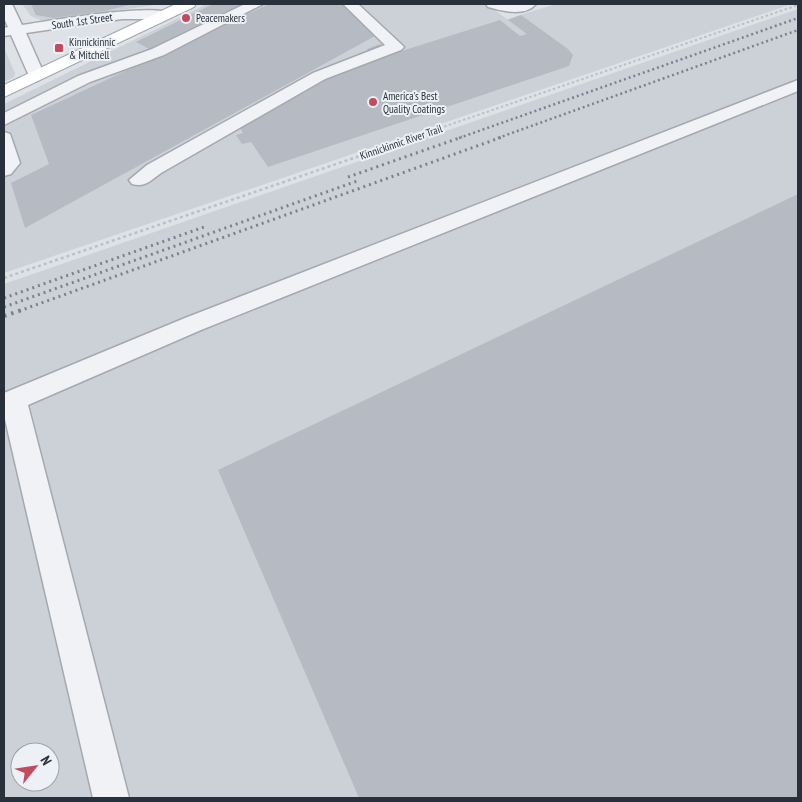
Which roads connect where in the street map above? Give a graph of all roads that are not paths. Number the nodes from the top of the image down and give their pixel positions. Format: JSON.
{"nodes":[{"id":1,"x":5,"y":4,"type":"edge"},
{"id":2,"x":188,"y":4,"type":"edge"},
{"id":3,"x":256,"y":4,"type":"edge"},
{"id":4,"x":350,"y":4,"type":"edge"},
{"id":5,"x":494,"y":4,"type":"edge"},
{"id":6,"x":529,"y":4,"type":"edge"},
{"id":7,"x":164,"y":15,"type":"junction"},
{"id":8,"x":149,"y":23,"type":"junction"},
{"id":9,"x":14,"y":33,"type":"edge"},
{"id":10,"x":4,"y":40,"type":"edge"},
{"id":11,"x":37,"y":76,"type":"junction"},
{"id":12,"x":798,"y":85,"type":"edge"},
{"id":13,"x":4,"y":92,"type":"edge"},
{"id":14,"x":4,"y":120,"type":"edge"},
{"id":15,"x":4,"y":138,"type":"edge"},
{"id":16,"x":6,"y":166,"type":"edge"},
{"id":17,"x":139,"y":180,"type":"dead end"},
{"id":18,"x":9,"y":402,"type":"edge"},
{"id":19,"x":111,"y":798,"type":"edge"}],
"edges":[{"from":1,"to":9,"type":"street"},
{"from":2,"to":7,"type":"main road","name":"South 1st Street"},
{"from":3,"to":14,"type":"street"},
{"from":4,"to":17,"type":"street"},
{"from":5,"to":6,"type":"street"},
{"from":7,"to":8,"type":"main road"},
{"from":7,"to":9,"type":"street","name":"South 1st Street"},
{"from":8,"to":9,"type":"street","name":"South 1st Street"},
{"from":8,"to":11,"type":"main road"},
{"from":9,"to":10,"type":"street","name":"South 1st Street"},
{"from":9,"to":11,"type":"street"},
{"from":11,"to":13,"type":"main road"},
{"from":12,"to":18,"type":"street"},
{"from":15,"to":16,"type":"street"},
{"from":18,"to":19,"type":"street"}]}
